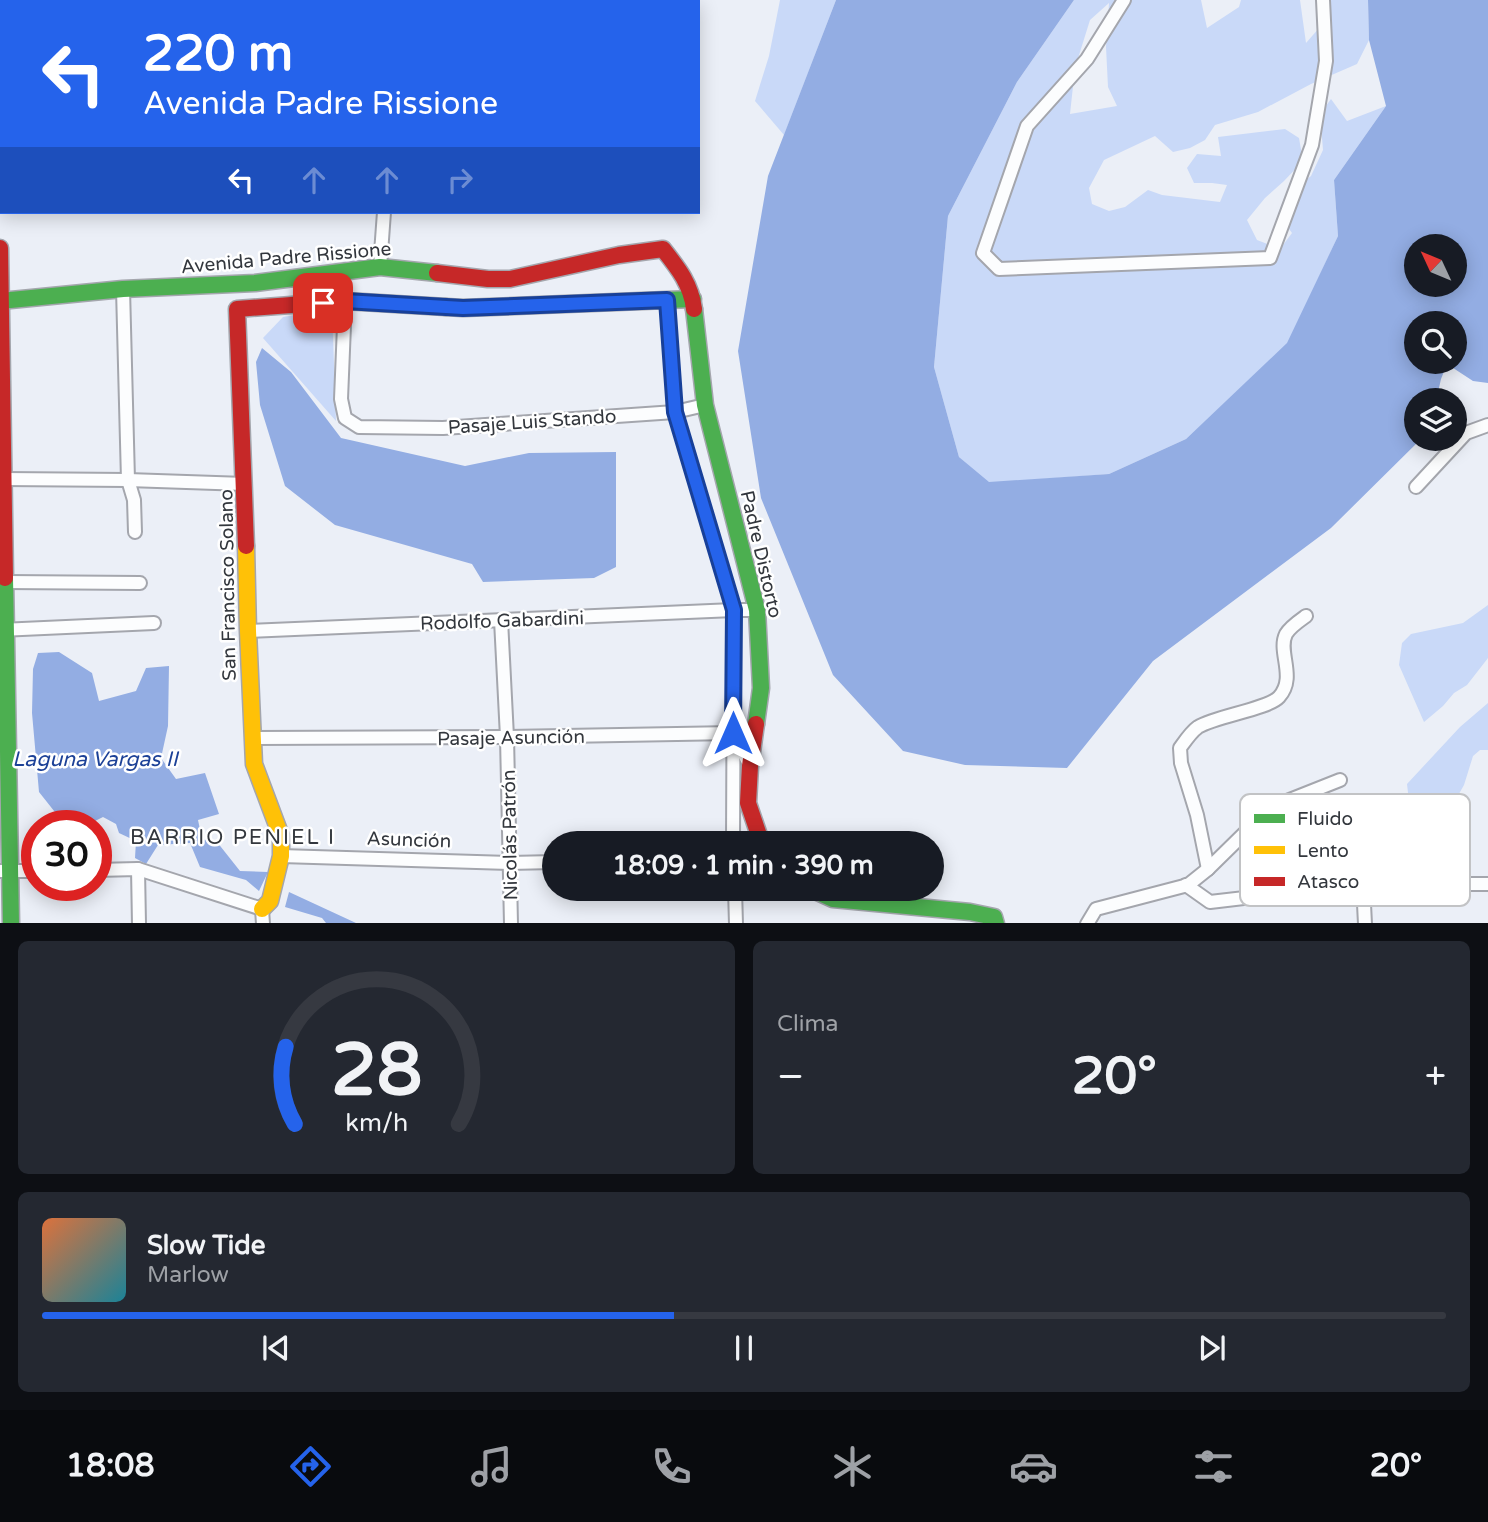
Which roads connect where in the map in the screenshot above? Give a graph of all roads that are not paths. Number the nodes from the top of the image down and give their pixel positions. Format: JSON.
{"nodes":[{"id":1,"x":1124,"y":0,"type":"edge"},
{"id":2,"x":1323,"y":0,"type":"edge"},
{"id":3,"x":384,"y":214,"type":"edge"},
{"id":4,"x":0,"y":248,"type":"edge"},
{"id":5,"x":380,"y":267,"type":"junction"},
{"id":6,"x":684,"y":276,"type":"joint"},
{"id":7,"x":255,"y":283,"type":"junction"},
{"id":8,"x":123,"y":289,"type":"junction"},
{"id":9,"x":693,"y":299,"type":"junction"},
{"id":10,"x":667,"y":300,"type":"junction"},
{"id":11,"x":1,"y":301,"type":"edge"},
{"id":12,"x":345,"y":301,"type":"junction"},
{"id":13,"x":256,"y":308,"type":"junction"},
{"id":14,"x":705,"y":405,"type":"junction"},
{"id":15,"x":675,"y":412,"type":"junction"},
{"id":16,"x":1488,"y":425,"type":"edge"},
{"id":17,"x":2,"y":470,"type":"edge"},
{"id":18,"x":128,"y":480,"type":"junction"},
{"id":19,"x":245,"y":484,"type":"junction"},
{"id":20,"x":1416,"y":487,"type":"dead end"},
{"id":21,"x":135,"y":532,"type":"dead end"},
{"id":22,"x":5,"y":582,"type":"junction"},
{"id":23,"x":140,"y":583,"type":"dead end"},
{"id":24,"x":734,"y":610,"type":"junction"},
{"id":25,"x":757,"y":610,"type":"junction"},
{"id":26,"x":1306,"y":616,"type":"dead end"},
{"id":27,"x":501,"y":621,"type":"junction"},
{"id":28,"x":154,"y":623,"type":"dead end"},
{"id":29,"x":3,"y":630,"type":"edge"},
{"id":30,"x":248,"y":631,"type":"junction"},
{"id":31,"x":733,"y":733,"type":"junction"},
{"id":32,"x":506,"y":737,"type":"junction"},
{"id":33,"x":252,"y":738,"type":"junction"},
{"id":34,"x":750,"y":766,"type":"junction"},
{"id":35,"x":1340,"y":780,"type":"dead end"},
{"id":36,"x":1305,"y":794,"type":"edge"},
{"id":37,"x":733,"y":831,"type":"edge"},
{"id":38,"x":758,"y":831,"type":"edge"},
{"id":39,"x":1240,"y":838,"type":"edge"},
{"id":40,"x":281,"y":856,"type":"junction"},
{"id":41,"x":542,"y":862,"type":"edge"},
{"id":42,"x":509,"y":863,"type":"junction"},
{"id":43,"x":138,"y":869,"type":"junction"},
{"id":44,"x":1208,"y":869,"type":"junction"},
{"id":45,"x":112,"y":870,"type":"edge"},
{"id":46,"x":5,"y":871,"type":"edge"},
{"id":47,"x":1470,"y":884,"type":"edge"},
{"id":48,"x":1488,"y":884,"type":"edge"},
{"id":49,"x":1186,"y":886,"type":"junction"},
{"id":50,"x":1240,"y":898,"type":"edge"},
{"id":51,"x":735,"y":901,"type":"edge"},
{"id":52,"x":854,"y":901,"type":"edge"},
{"id":53,"x":263,"y":916,"type":"edge"},
{"id":54,"x":11,"y":923,"type":"edge"},
{"id":55,"x":139,"y":923,"type":"edge"},
{"id":56,"x":511,"y":923,"type":"edge"},
{"id":57,"x":736,"y":923,"type":"edge"},
{"id":58,"x":996,"y":923,"type":"edge"},
{"id":59,"x":1087,"y":923,"type":"edge"}],
"edges":[{"from":1,"to":2,"type":"street"},
{"from":3,"to":5,"type":"street"},
{"from":4,"to":11,"type":"street"},
{"from":5,"to":6,"type":"street","name":"Avenida Padre Rissione"},
{"from":5,"to":7,"type":"street","name":"Avenida Padre Rissione"},
{"from":6,"to":9,"type":"street","name":"Padre Distorto"},
{"from":7,"to":8,"type":"street","name":"Avenida Padre Rissione"},
{"from":7,"to":13,"type":"street"},
{"from":8,"to":11,"type":"street","name":"Avenida Padre Rissione"},
{"from":8,"to":18,"type":"street"},
{"from":9,"to":10,"type":"street"},
{"from":9,"to":14,"type":"street","name":"Padre Distorto"},
{"from":10,"to":12,"type":"street"},
{"from":10,"to":15,"type":"street","name":"Padre Distorto"},
{"from":11,"to":17,"type":"street"},
{"from":12,"to":13,"type":"street"},
{"from":12,"to":15,"type":"street","name":"Pasaje Luis Stando"},
{"from":13,"to":19,"type":"street","name":"San Francisco Solano"},
{"from":14,"to":15,"type":"street","name":"Pasaje Luis Stando"},
{"from":14,"to":25,"type":"street","name":"Padre Distorto"},
{"from":15,"to":24,"type":"street","name":"Padre Distorto"},
{"from":16,"to":20,"type":"street"},
{"from":17,"to":18,"type":"street"},
{"from":17,"to":22,"type":"street"},
{"from":18,"to":19,"type":"street"},
{"from":18,"to":21,"type":"street"},
{"from":19,"to":30,"type":"street","name":"San Francisco Solano"},
{"from":22,"to":23,"type":"street"},
{"from":22,"to":29,"type":"street"},
{"from":24,"to":25,"type":"street","name":"Rodolfo Gabardini"},
{"from":24,"to":27,"type":"street","name":"Rodolfo Gabardini"},
{"from":24,"to":31,"type":"street","name":"Padre Distorto"},
{"from":25,"to":34,"type":"street","name":"Padre Distorto"},
{"from":26,"to":44,"type":"street"},
{"from":27,"to":30,"type":"street","name":"Rodolfo Gabardini"},
{"from":27,"to":32,"type":"street","name":"Nicolás Patrón"},
{"from":28,"to":29,"type":"street"},
{"from":29,"to":46,"type":"street"},
{"from":30,"to":33,"type":"street","name":"San Francisco Solano"},
{"from":31,"to":32,"type":"street","name":"Pasaje Asunción"},
{"from":31,"to":34,"type":"street"},
{"from":31,"to":37,"type":"street","name":"Padre Distorto"},
{"from":32,"to":33,"type":"street","name":"Pasaje Asunción"},
{"from":32,"to":42,"type":"street","name":"Nicolás Patrón"},
{"from":33,"to":40,"type":"street","name":"San Francisco Solano"},
{"from":34,"to":38,"type":"street","name":"Padre Distorto"},
{"from":35,"to":36,"type":"street"},
{"from":39,"to":44,"type":"street"},
{"from":40,"to":42,"type":"street","name":"Asunción"},
{"from":40,"to":53,"type":"street"},
{"from":41,"to":42,"type":"street","name":"Asunción"},
{"from":42,"to":56,"type":"street","name":"Nicolás Patrón"},
{"from":43,"to":45,"type":"street"},
{"from":43,"to":53,"type":"street"},
{"from":43,"to":55,"type":"street"},
{"from":44,"to":49,"type":"street"},
{"from":46,"to":54,"type":"street"},
{"from":47,"to":48,"type":"street"},
{"from":49,"to":50,"type":"street"},
{"from":49,"to":59,"type":"street"},
{"from":51,"to":57,"type":"street"},
{"from":52,"to":58,"type":"street"}]}
